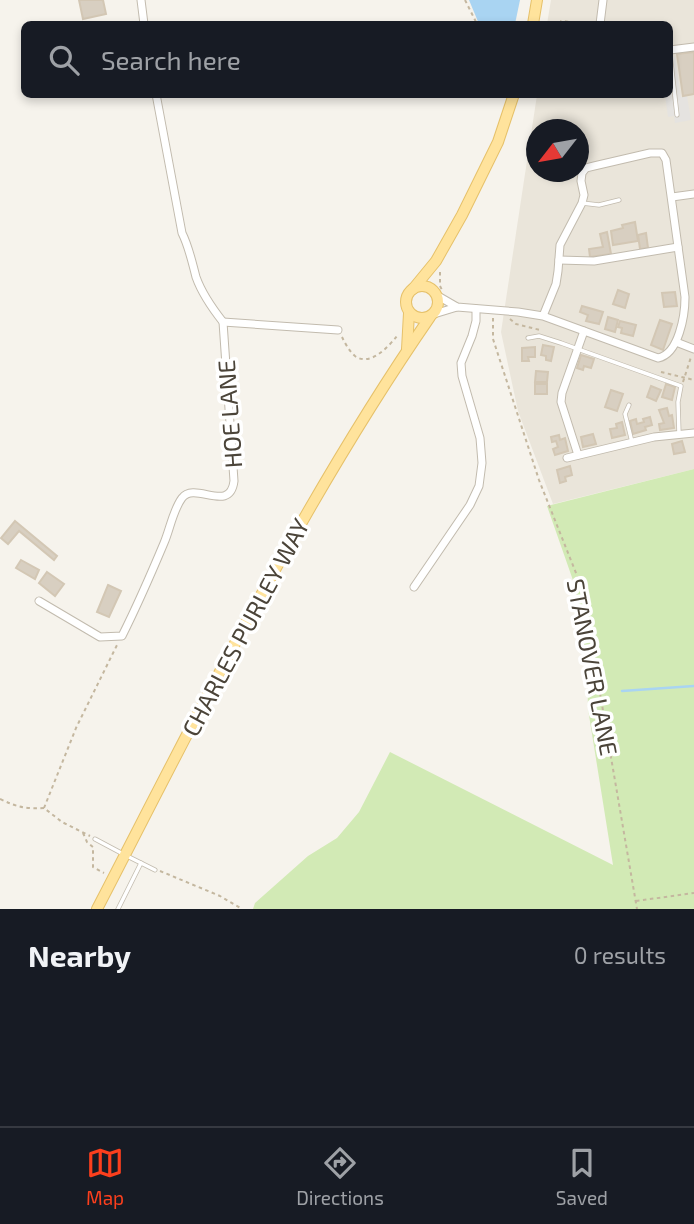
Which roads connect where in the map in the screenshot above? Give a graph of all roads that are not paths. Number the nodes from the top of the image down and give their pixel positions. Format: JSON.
{"nodes":[{"id":1,"x":141,"y":0,"type":"edge"},
{"id":2,"x":537,"y":0,"type":"edge"},
{"id":3,"x":603,"y":0,"type":"edge"},
{"id":4,"x":144,"y":21,"type":"edge"},
{"id":5,"x":534,"y":21,"type":"edge"},
{"id":6,"x":600,"y":21,"type":"edge"},
{"id":7,"x":694,"y":47,"type":"edge"},
{"id":8,"x":673,"y":51,"type":"edge"},
{"id":9,"x":673,"y":79,"type":"edge"},
{"id":10,"x":157,"y":98,"type":"edge"},
{"id":11,"x":513,"y":98,"type":"edge"},
{"id":12,"x":677,"y":115,"type":"dead end"},
{"id":13,"x":694,"y":194,"type":"edge"},
{"id":14,"x":671,"y":197,"type":"junction"},
{"id":15,"x":619,"y":200,"type":"dead end"},
{"id":16,"x":582,"y":203,"type":"junction"},
{"id":17,"x":678,"y":247,"type":"junction"},
{"id":18,"x":558,"y":260,"type":"junction"},
{"id":19,"x":436,"y":261,"type":"junction"},
{"id":20,"x":412,"y":289,"type":"junction"},
{"id":21,"x":435,"y":293,"type":"junction"},
{"id":22,"x":457,"y":307,"type":"junction"},
{"id":23,"x":476,"y":309,"type":"junction"},
{"id":24,"x":410,"y":313,"type":"junction"},
{"id":25,"x":432,"y":315,"type":"junction"},
{"id":26,"x":543,"y":316,"type":"junction"},
{"id":27,"x":222,"y":322,"type":"junction"},
{"id":28,"x":338,"y":330,"type":"road end"},
{"id":29,"x":584,"y":331,"type":"junction"},
{"id":30,"x":528,"y":338,"type":"dead end"},
{"id":31,"x":676,"y":342,"type":"junction"},
{"id":32,"x":578,"y":348,"type":"junction"},
{"id":33,"x":693,"y":349,"type":"edge"},
{"id":34,"x":406,"y":352,"type":"junction"},
{"id":35,"x":629,"y":405,"type":"dead end"},
{"id":36,"x":679,"y":433,"type":"junction"},
{"id":37,"x":694,"y":433,"type":"edge"},
{"id":38,"x":632,"y":442,"type":"junction"},
{"id":39,"x":578,"y":455,"type":"junction"},
{"id":40,"x":567,"y":458,"type":"dead end"},
{"id":41,"x":414,"y":587,"type":"dead end"},
{"id":42,"x":39,"y":601,"type":"dead end"},
{"id":43,"x":95,"y":839,"type":"road end"},
{"id":44,"x":125,"y":855,"type":"junction"},
{"id":45,"x":141,"y":863,"type":"junction"},
{"id":46,"x":155,"y":870,"type":"road end"},
{"id":47,"x":97,"y":909,"type":"edge"},
{"id":48,"x":118,"y":909,"type":"edge"}],
"edges":[{"from":1,"to":4,"type":"street"},
{"from":2,"to":5,"type":"main road"},
{"from":3,"to":6,"type":"street"},
{"from":7,"to":8,"type":"street"},
{"from":9,"to":12,"type":"lane"},
{"from":10,"to":27,"type":"street","name":"HOE LANE"},
{"from":11,"to":19,"type":"main road"},
{"from":13,"to":14,"type":"street"},
{"from":14,"to":16,"type":"street"},
{"from":14,"to":17,"type":"street"},
{"from":15,"to":16,"type":"lane"},
{"from":16,"to":18,"type":"street"},
{"from":17,"to":18,"type":"street"},
{"from":17,"to":31,"type":"street"},
{"from":18,"to":26,"type":"street"},
{"from":19,"to":20,"type":"main road"},
{"from":19,"to":21,"type":"main road"},
{"from":20,"to":21,"type":"main road"},
{"from":20,"to":24,"type":"main road"},
{"from":21,"to":22,"type":"street"},
{"from":21,"to":25,"type":"main road"},
{"from":22,"to":23,"type":"street"},
{"from":22,"to":25,"type":"street"},
{"from":23,"to":26,"type":"street"},
{"from":23,"to":41,"type":"street"},
{"from":24,"to":25,"type":"main road"},
{"from":24,"to":34,"type":"main road","name":"CHARLES PURLEY WAY"},
{"from":25,"to":34,"type":"main road","name":"CHARLES PURLEY WAY"},
{"from":26,"to":29,"type":"street"},
{"from":27,"to":28,"type":"street"},
{"from":27,"to":42,"type":"street","name":"HOE LANE"},
{"from":29,"to":31,"type":"street"},
{"from":29,"to":32,"type":"street"},
{"from":30,"to":32,"type":"lane"},
{"from":31,"to":33,"type":"street"},
{"from":32,"to":36,"type":"lane"},
{"from":32,"to":39,"type":"street"},
{"from":34,"to":44,"type":"main road","name":"CHARLES PURLEY WAY"},
{"from":35,"to":38,"type":"lane"},
{"from":36,"to":37,"type":"street"},
{"from":36,"to":38,"type":"street"},
{"from":38,"to":39,"type":"street"},
{"from":39,"to":40,"type":"street"},
{"from":43,"to":44,"type":"lane"},
{"from":44,"to":45,"type":"lane"},
{"from":44,"to":47,"type":"main road","name":"CHARLES PURLEY WAY"},
{"from":45,"to":46,"type":"lane"},
{"from":45,"to":48,"type":"lane"}]}
